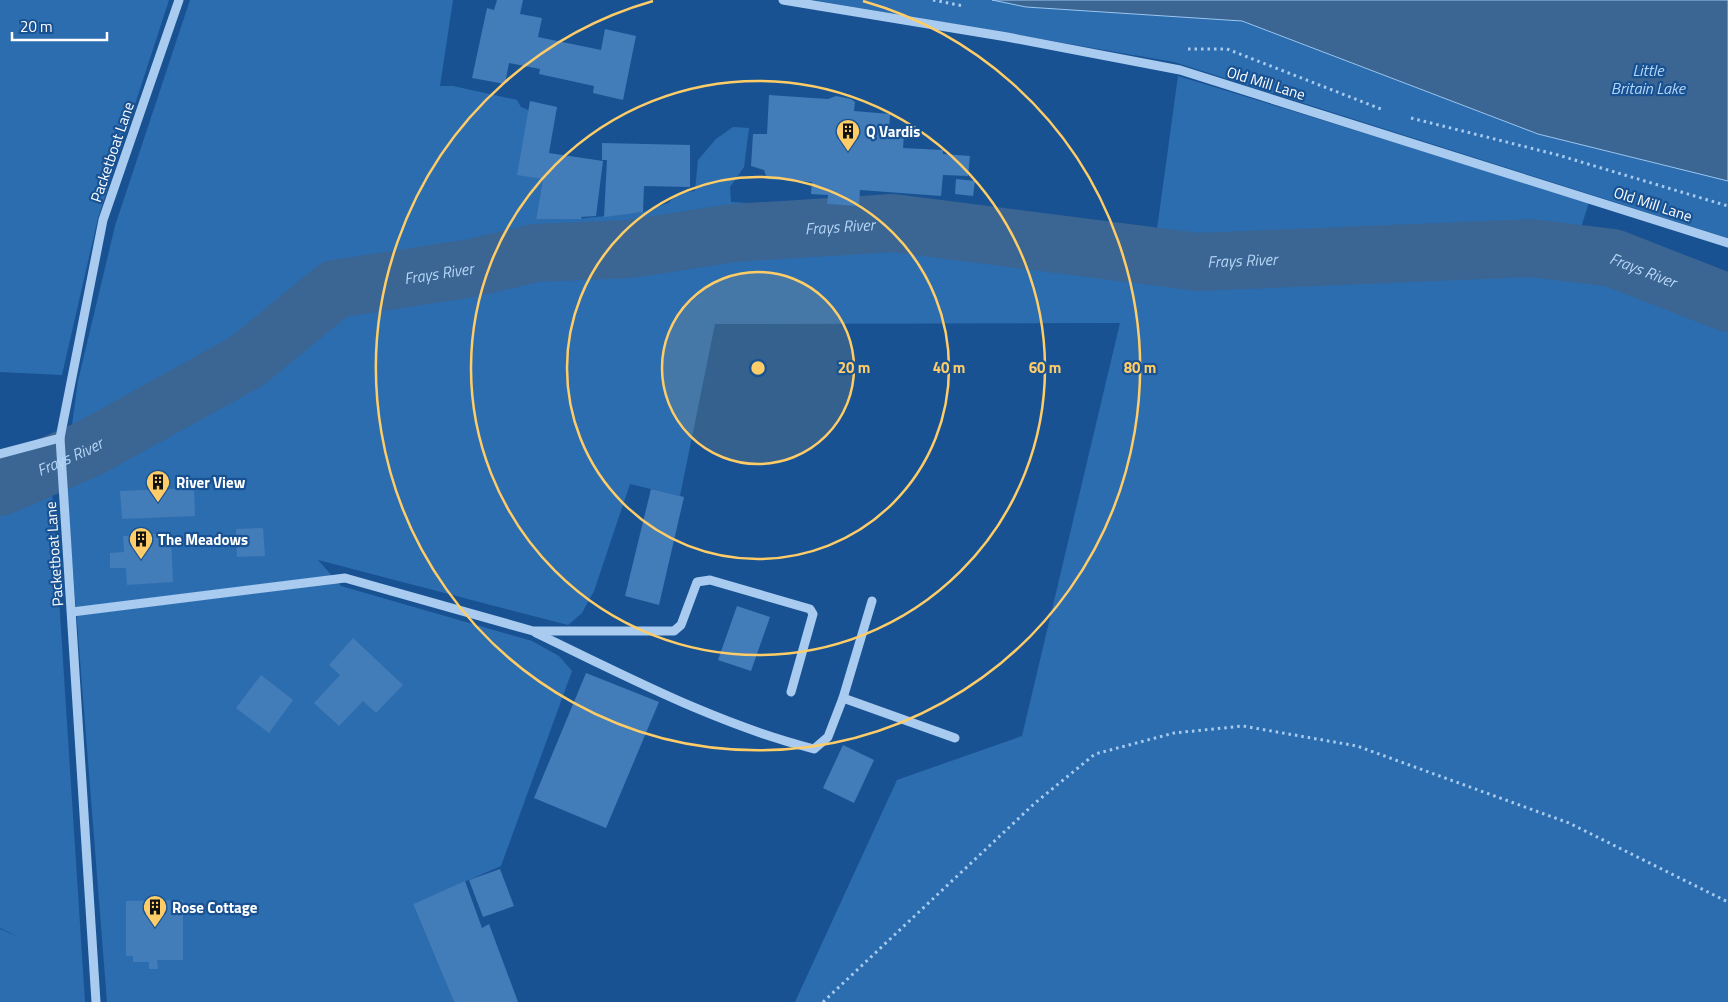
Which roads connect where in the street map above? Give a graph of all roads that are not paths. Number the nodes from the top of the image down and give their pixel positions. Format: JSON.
{"nodes":[{"id":1,"x":179,"y":0,"type":"edge"},
{"id":2,"x":784,"y":0,"type":"edge"},
{"id":3,"x":1728,"y":243,"type":"edge"},
{"id":4,"x":60,"y":438,"type":"junction"},
{"id":5,"x":0,"y":454,"type":"edge"},
{"id":6,"x":872,"y":600,"type":"dead end"},
{"id":7,"x":72,"y":612,"type":"junction"},
{"id":8,"x":533,"y":631,"type":"junction"},
{"id":9,"x":791,"y":692,"type":"dead end"},
{"id":10,"x":844,"y":698,"type":"junction"},
{"id":11,"x":955,"y":738,"type":"dead end"},
{"id":12,"x":96,"y":1002,"type":"edge"}],
"edges":[{"from":1,"to":4,"type":"street","name":"Packetboat Lane"},
{"from":2,"to":3,"type":"street","name":"Old Mill Lane"},
{"from":4,"to":5,"type":"street"},
{"from":4,"to":7,"type":"street","name":"Packetboat Lane"},
{"from":6,"to":10,"type":"street"},
{"from":7,"to":8,"type":"street"},
{"from":7,"to":12,"type":"street","name":"Packetboat Lane"},
{"from":8,"to":9,"type":"street"},
{"from":8,"to":10,"type":"street"},
{"from":10,"to":11,"type":"street"}]}
